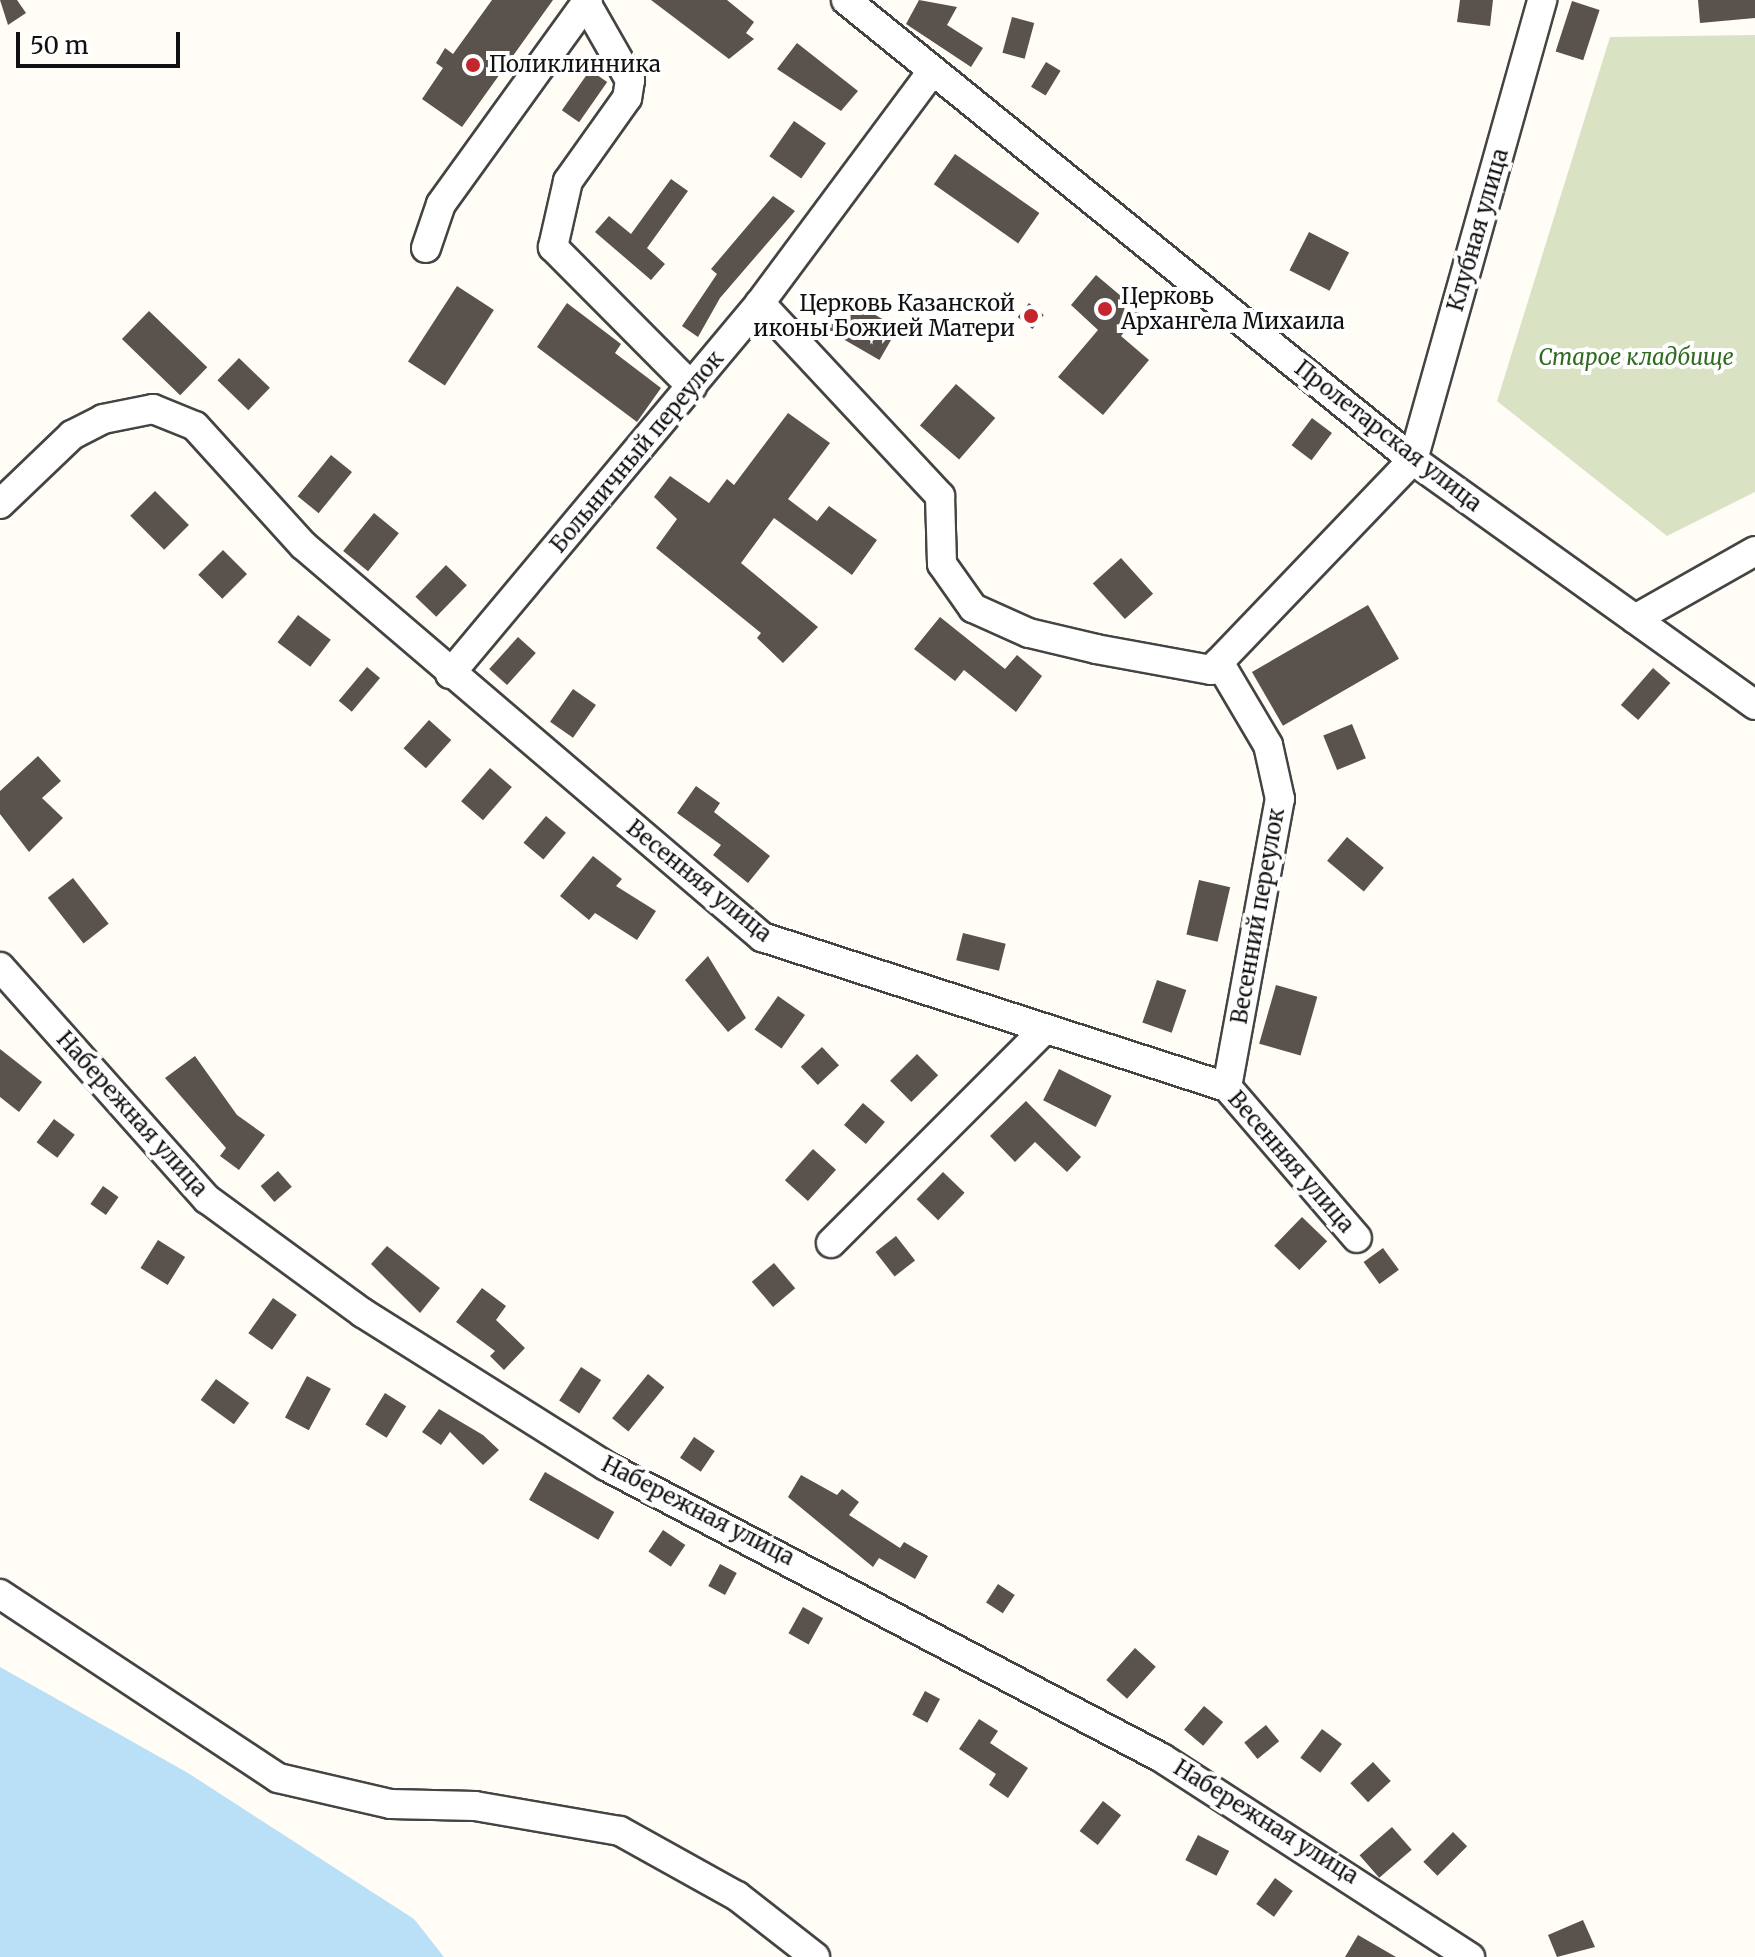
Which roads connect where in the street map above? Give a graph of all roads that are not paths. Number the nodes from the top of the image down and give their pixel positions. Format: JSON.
{"nodes":[{"id":1,"x":846,"y":0,"type":"edge"},
{"id":2,"x":1542,"y":0,"type":"edge"},
{"id":3,"x":587,"y":2,"type":"edge"},
{"id":4,"x":932,"y":71,"type":"junction"},
{"id":5,"x":426,"y":248,"type":"dead end"},
{"id":6,"x":760,"y":303,"type":"junction"},
{"id":7,"x":692,"y":387,"type":"junction"},
{"id":8,"x":1413,"y":460,"type":"junction"},
{"id":9,"x":0,"y":504,"type":"edge"},
{"id":10,"x":1755,"y":551,"type":"edge"},
{"id":11,"x":1635,"y":619,"type":"junction"},
{"id":12,"x":1219,"y":662,"type":"junction"},
{"id":13,"x":450,"y":674,"type":"junction"},
{"id":14,"x":1755,"y":705,"type":"edge"},
{"id":15,"x":0,"y":967,"type":"edge"},
{"id":16,"x":1044,"y":1030,"type":"junction"},
{"id":17,"x":1227,"y":1087,"type":"junction"},
{"id":18,"x":1357,"y":1238,"type":"dead end"},
{"id":19,"x":831,"y":1243,"type":"dead end"},
{"id":20,"x":0,"y":1594,"type":"edge"},
{"id":21,"x":815,"y":1957,"type":"edge"},
{"id":22,"x":1470,"y":1957,"type":"edge"}],
"edges":[{"from":1,"to":4,"type":"street","name":"Пролетарская улица"},
{"from":2,"to":8,"type":"street","name":"Клубная улица"},
{"from":3,"to":5,"type":"street"},
{"from":3,"to":7,"type":"street"},
{"from":4,"to":6,"type":"street","name":"Больничный переулок"},
{"from":4,"to":8,"type":"street","name":"Пролетарская улица"},
{"from":6,"to":7,"type":"street","name":"Больничный переулок"},
{"from":6,"to":12,"type":"street"},
{"from":7,"to":13,"type":"street","name":"Больничный переулок"},
{"from":8,"to":11,"type":"street","name":"Пролетарская улица"},
{"from":8,"to":12,"type":"street"},
{"from":9,"to":13,"type":"street","name":"Весенняя улица"},
{"from":10,"to":11,"type":"street"},
{"from":11,"to":14,"type":"street","name":"Пролетарская улица"},
{"from":12,"to":17,"type":"street","name":"Весенний переулок"},
{"from":13,"to":16,"type":"street","name":"Весенняя улица"},
{"from":15,"to":22,"type":"street","name":"Набережная улица"},
{"from":16,"to":17,"type":"street","name":"Весенняя улица"},
{"from":16,"to":19,"type":"street"},
{"from":17,"to":18,"type":"street","name":"Весенняя улица"},
{"from":20,"to":21,"type":"street"}]}
